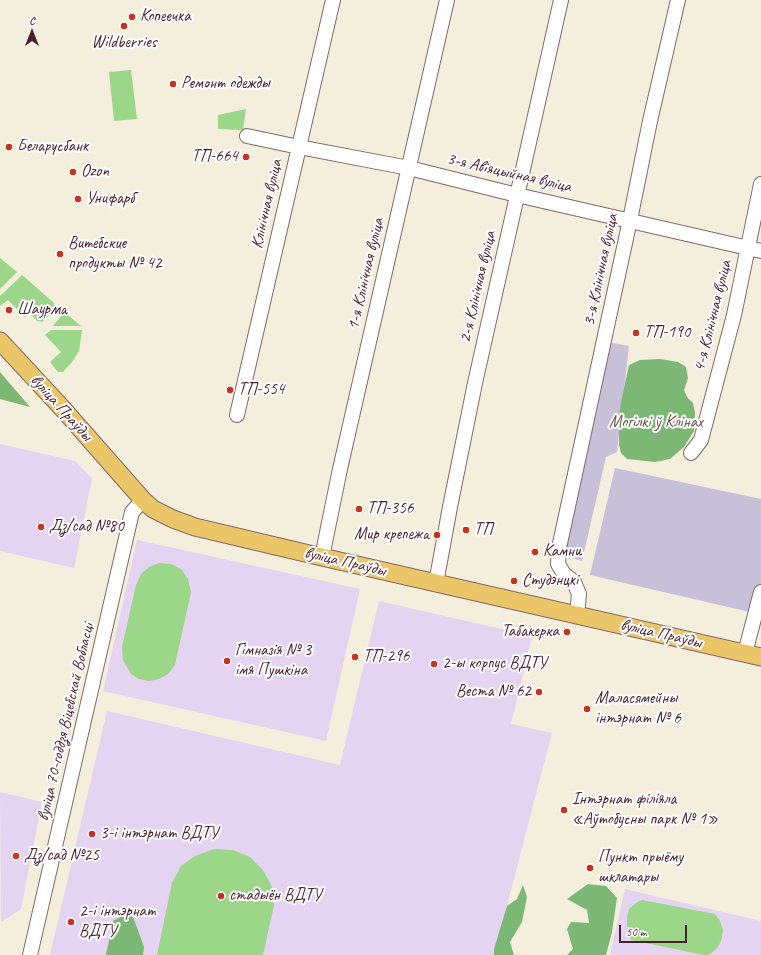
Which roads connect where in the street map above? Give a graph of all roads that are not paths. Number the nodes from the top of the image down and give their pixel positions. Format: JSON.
{"nodes":[{"id":1,"x":333,"y":0,"type":"edge"},
{"id":2,"x":447,"y":0,"type":"edge"},
{"id":3,"x":561,"y":0,"type":"edge"},
{"id":4,"x":678,"y":0,"type":"edge"},
{"id":5,"x":247,"y":136,"type":"dead end"},
{"id":6,"x":299,"y":147,"type":"junction"},
{"id":7,"x":409,"y":168,"type":"junction"},
{"id":8,"x":761,"y":184,"type":"edge"},
{"id":9,"x":517,"y":195,"type":"junction"},
{"id":10,"x":630,"y":220,"type":"junction"},
{"id":11,"x":755,"y":250,"type":"edge"},
{"id":12,"x":0,"y":341,"type":"edge"},
{"id":13,"x":237,"y":415,"type":"dead end"},
{"id":14,"x":692,"y":453,"type":"dead end"},
{"id":15,"x":143,"y":500,"type":"junction"},
{"id":16,"x":322,"y":557,"type":"junction"},
{"id":17,"x":436,"y":583,"type":"junction"},
{"id":18,"x":761,"y":592,"type":"edge"},
{"id":19,"x":577,"y":615,"type":"junction"},
{"id":20,"x":753,"y":655,"type":"edge"},
{"id":21,"x":30,"y":955,"type":"edge"}],
"edges":[{"from":1,"to":6,"type":"street","name":"Клінічная вуліца"},
{"from":2,"to":7,"type":"street","name":"1-я Клінічная вуліца"},
{"from":3,"to":9,"type":"street","name":"2-я Клінічная вуліца"},
{"from":4,"to":10,"type":"street","name":"3-я Клінічная вуліца"},
{"from":5,"to":6,"type":"street","name":"3-я Авіяцыйная вуліца"},
{"from":6,"to":7,"type":"street","name":"3-я Авіяцыйная вуліца"},
{"from":6,"to":13,"type":"street","name":"Клінічная вуліца"},
{"from":7,"to":9,"type":"street","name":"3-я Авіяцыйная вуліца"},
{"from":7,"to":16,"type":"street","name":"1-я Клінічная вуліца"},
{"from":8,"to":11,"type":"street","name":"4-я Клінічная вуліца"},
{"from":9,"to":10,"type":"street","name":"3-я Авіяцыйная вуліца"},
{"from":9,"to":17,"type":"street","name":"2-я Клінічная вуліца"},
{"from":10,"to":11,"type":"street","name":"3-я Авіяцыйная вуліца"},
{"from":10,"to":19,"type":"street","name":"3-я Клінічная вуліца"},
{"from":11,"to":14,"type":"street","name":"4-я Клінічная вуліца"},
{"from":12,"to":15,"type":"main road","name":"вуліца Праўды"},
{"from":15,"to":16,"type":"main road","name":"вуліца Праўды"},
{"from":15,"to":21,"type":"street","name":"вуліца 70-годдзя Віцебскай Вобласці"},
{"from":16,"to":17,"type":"main road","name":"вуліца Праўды"},
{"from":17,"to":19,"type":"main road","name":"вуліца Праўды"},
{"from":18,"to":20,"type":"street"},
{"from":19,"to":20,"type":"main road","name":"вуліца Праўды"}]}
